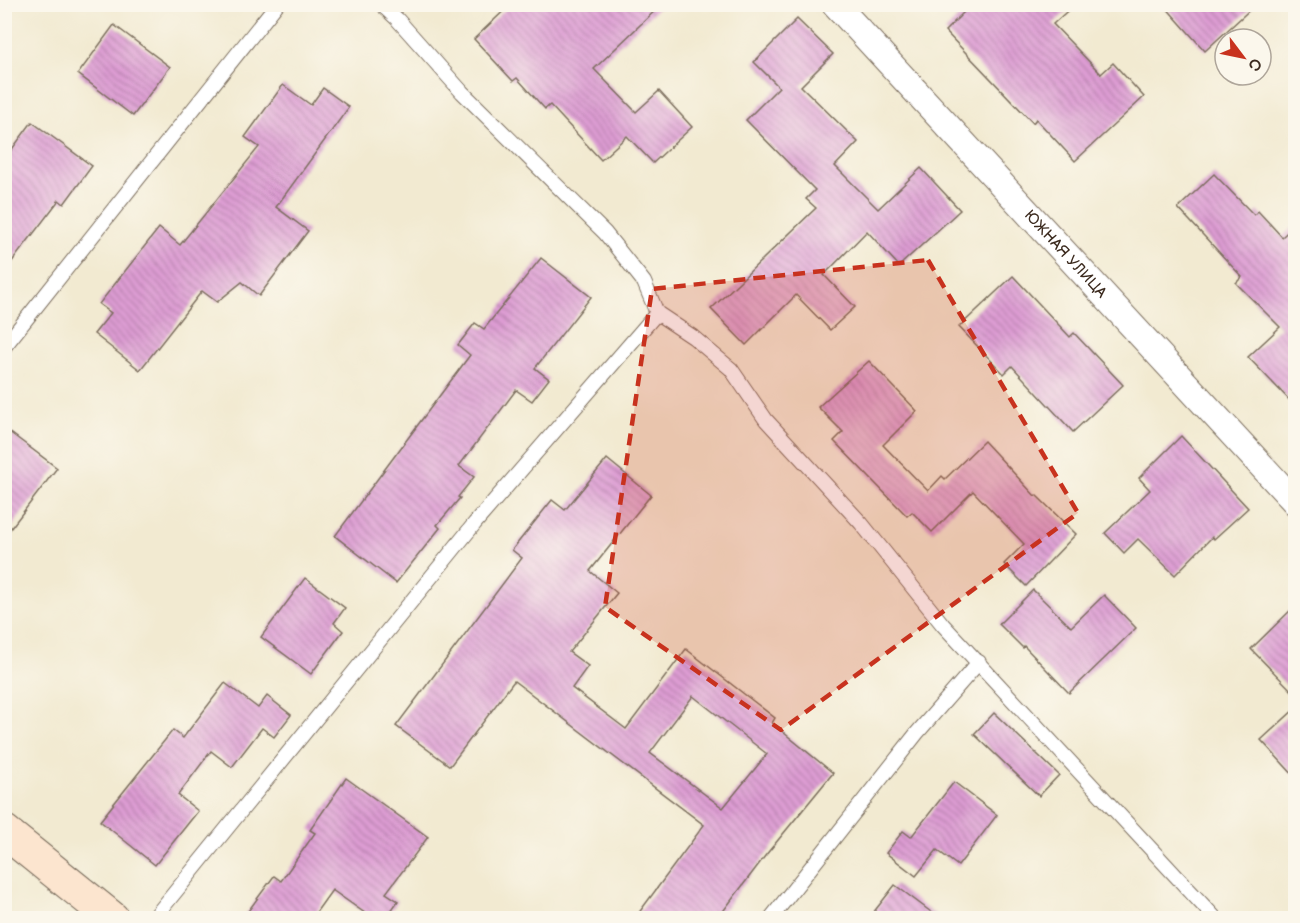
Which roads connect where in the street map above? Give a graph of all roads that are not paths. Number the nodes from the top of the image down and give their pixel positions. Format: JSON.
{"nodes":[{"id":1,"x":277,"y":4,"type":"edge"},
{"id":2,"x":381,"y":4,"type":"edge"},
{"id":3,"x":836,"y":4,"type":"edge"},
{"id":4,"x":657,"y":313,"type":"junction"},
{"id":5,"x":4,"y":347,"type":"edge"},
{"id":6,"x":1296,"y":503,"type":"edge"},
{"id":7,"x":979,"y":662,"type":"junction"},
{"id":8,"x":4,"y":831,"type":"edge"},
{"id":9,"x":112,"y":918,"type":"edge"},
{"id":10,"x":154,"y":918,"type":"edge"},
{"id":11,"x":771,"y":918,"type":"edge"},
{"id":12,"x":1215,"y":918,"type":"edge"}],
"edges":[{"from":1,"to":5,"type":"lane"},
{"from":2,"to":4,"type":"lane"},
{"from":3,"to":6,"type":"street","name":"ЮЖНАЯ УЛИЦА"},
{"from":4,"to":7,"type":"lane"},
{"from":4,"to":10,"type":"lane"},
{"from":7,"to":11,"type":"lane"},
{"from":7,"to":12,"type":"lane"},
{"from":8,"to":9,"type":"street"}]}
